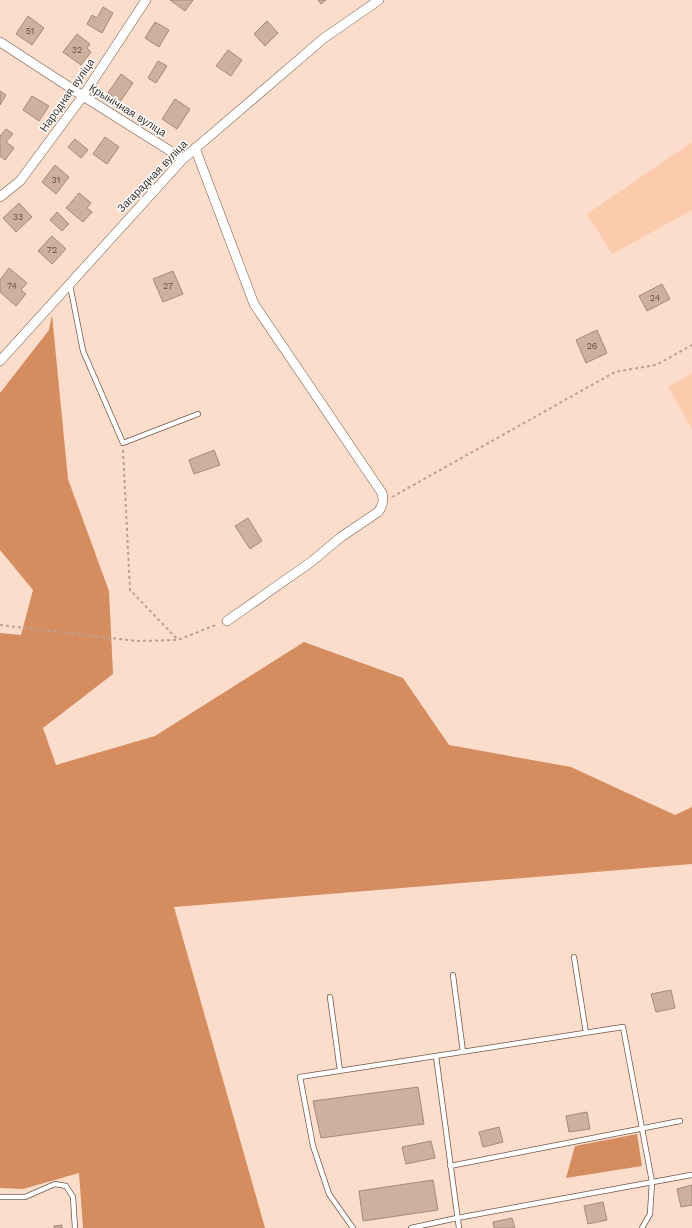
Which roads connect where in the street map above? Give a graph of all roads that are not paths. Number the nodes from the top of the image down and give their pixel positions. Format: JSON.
{"nodes":[{"id":1,"x":146,"y":0,"type":"edge"},
{"id":2,"x":379,"y":0,"type":"edge"},
{"id":3,"x":0,"y":42,"type":"edge"},
{"id":4,"x":83,"y":96,"type":"junction"},
{"id":5,"x":195,"y":148,"type":"junction"},
{"id":6,"x":183,"y":159,"type":"junction"},
{"id":7,"x":0,"y":197,"type":"edge"},
{"id":8,"x":69,"y":283,"type":"junction"},
{"id":9,"x":0,"y":361,"type":"edge"},
{"id":10,"x":198,"y":414,"type":"dead end"},
{"id":11,"x":227,"y":621,"type":"road end"},
{"id":12,"x":574,"y":957,"type":"dead end"},
{"id":13,"x":453,"y":975,"type":"dead end"},
{"id":14,"x":330,"y":997,"type":"dead end"},
{"id":15,"x":586,"y":1033,"type":"junction"},
{"id":16,"x":463,"y":1052,"type":"junction"},
{"id":17,"x":436,"y":1056,"type":"junction"},
{"id":18,"x":340,"y":1071,"type":"junction"},
{"id":19,"x":680,"y":1121,"type":"dead end"},
{"id":20,"x":642,"y":1128,"type":"junction"},
{"id":21,"x":450,"y":1166,"type":"junction"},
{"id":22,"x":692,"y":1175,"type":"edge"},
{"id":23,"x":652,"y":1182,"type":"junction"},
{"id":24,"x":0,"y":1197,"type":"edge"},
{"id":25,"x":458,"y":1218,"type":"junction"},
{"id":26,"x":75,"y":1228,"type":"edge"},
{"id":27,"x":353,"y":1228,"type":"edge"},
{"id":28,"x":411,"y":1228,"type":"edge"},
{"id":29,"x":459,"y":1228,"type":"edge"},
{"id":30,"x":642,"y":1228,"type":"edge"}],
"edges":[{"from":1,"to":4,"type":"street","name":"Народная вуліца"},
{"from":2,"to":5,"type":"street","name":"Загарадная вуліца"},
{"from":3,"to":4,"type":"street","name":"Крынічная вуліца"},
{"from":4,"to":6,"type":"street","name":"Крынічная вуліца"},
{"from":4,"to":7,"type":"street","name":"Народная вуліца"},
{"from":5,"to":6,"type":"street","name":"Загарадная вуліца"},
{"from":5,"to":11,"type":"street"},
{"from":6,"to":8,"type":"street","name":"Загарадная вуліца"},
{"from":8,"to":9,"type":"street","name":"Загарадная вуліца"},
{"from":8,"to":10,"type":"lane"},
{"from":12,"to":15,"type":"lane"},
{"from":13,"to":16,"type":"lane"},
{"from":14,"to":18,"type":"lane"},
{"from":15,"to":16,"type":"lane"},
{"from":15,"to":20,"type":"lane"},
{"from":16,"to":17,"type":"lane"},
{"from":17,"to":18,"type":"lane"},
{"from":17,"to":21,"type":"lane"},
{"from":18,"to":27,"type":"lane"},
{"from":19,"to":20,"type":"lane"},
{"from":20,"to":21,"type":"lane"},
{"from":20,"to":23,"type":"lane"},
{"from":21,"to":25,"type":"lane"},
{"from":22,"to":23,"type":"lane"},
{"from":23,"to":25,"type":"lane"},
{"from":23,"to":30,"type":"lane"},
{"from":24,"to":26,"type":"lane"},
{"from":25,"to":28,"type":"lane"},
{"from":25,"to":29,"type":"lane"}]}
